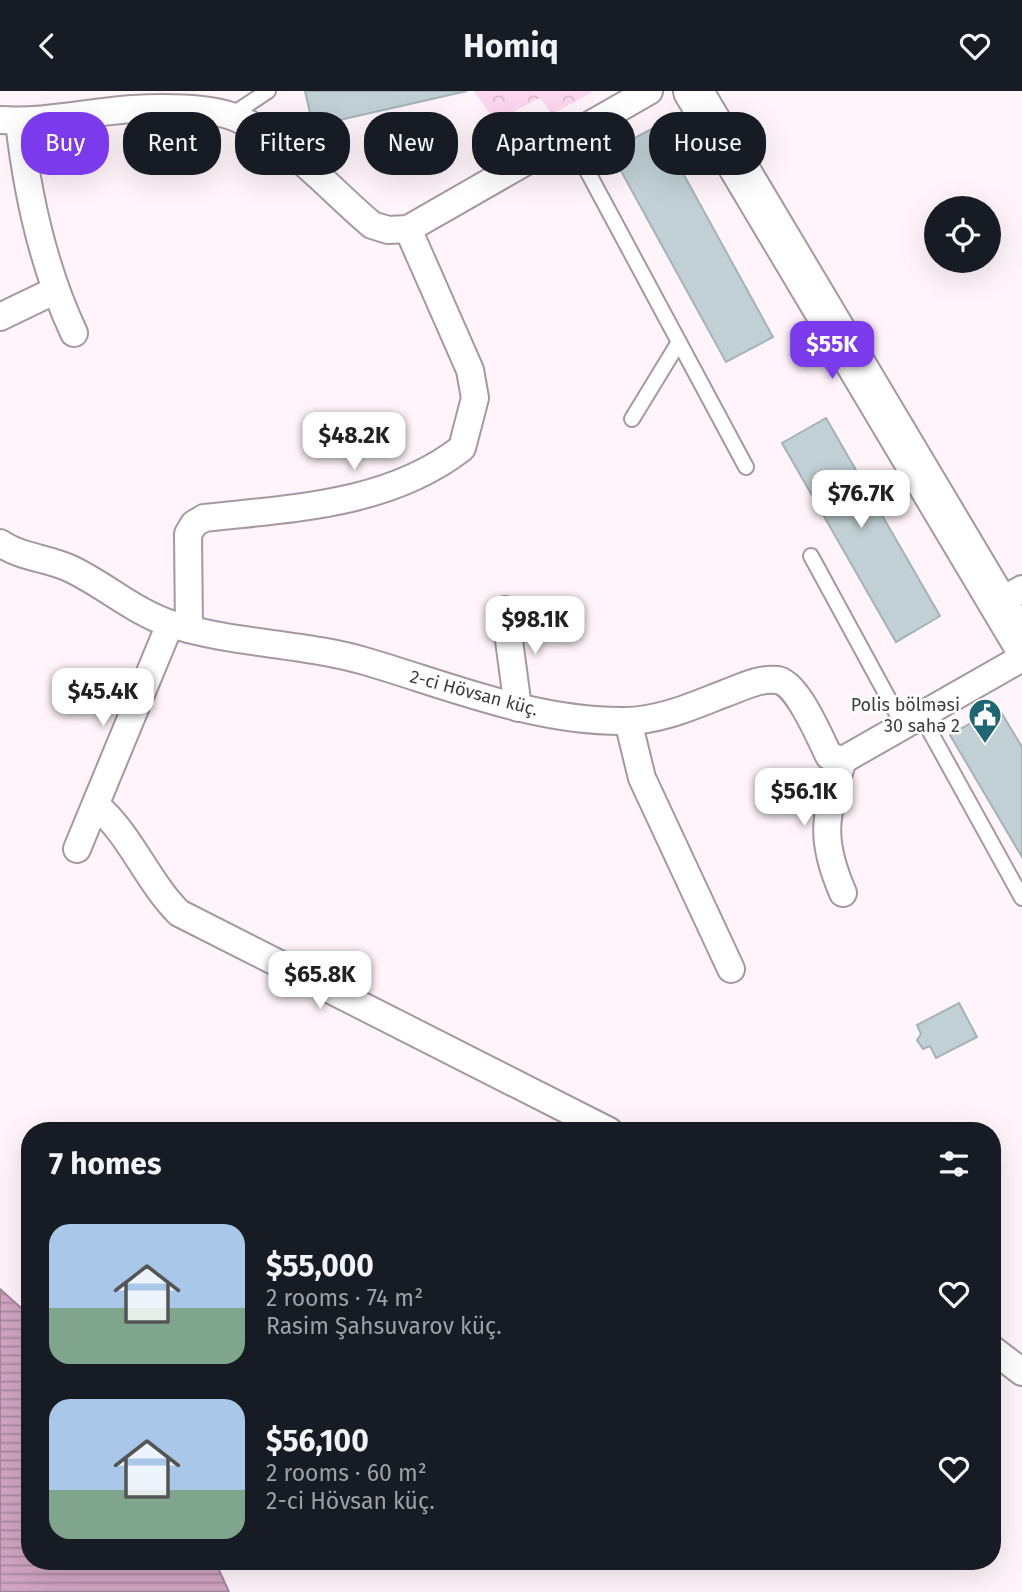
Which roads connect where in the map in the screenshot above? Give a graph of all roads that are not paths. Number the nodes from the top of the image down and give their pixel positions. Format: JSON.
{"nodes":[{"id":1,"x":268,"y":91,"type":"edge"},
{"id":2,"x":649,"y":91,"type":"edge"},
{"id":3,"x":693,"y":91,"type":"edge"},
{"id":4,"x":226,"y":103,"type":"edge"},
{"id":5,"x":612,"y":112,"type":"edge"},
{"id":6,"x":10,"y":120,"type":"edge"},
{"id":7,"x":502,"y":175,"type":"edge"},
{"id":8,"x":589,"y":175,"type":"edge"},
{"id":9,"x":408,"y":229,"type":"junction"},
{"id":10,"x":54,"y":291,"type":"junction"},
{"id":11,"x":0,"y":317,"type":"edge"},
{"id":12,"x":74,"y":333,"type":"dead end"},
{"id":13,"x":679,"y":342,"type":"junction"},
{"id":14,"x":632,"y":419,"type":"dead end"},
{"id":15,"x":746,"y":467,"type":"dead end"},
{"id":16,"x":0,"y":543,"type":"edge"},
{"id":17,"x":811,"y":556,"type":"dead end"},
{"id":18,"x":1011,"y":595,"type":"edge"},
{"id":19,"x":505,"y":610,"type":"dead end"},
{"id":20,"x":179,"y":626,"type":"junction"},
{"id":21,"x":1022,"y":643,"type":"edge"},
{"id":22,"x":1022,"y":658,"type":"edge"},
{"id":23,"x":518,"y":708,"type":"junction"},
{"id":24,"x":628,"y":721,"type":"junction"},
{"id":25,"x":913,"y":722,"type":"junction"},
{"id":26,"x":843,"y":760,"type":"junction"},
{"id":27,"x":97,"y":806,"type":"junction"},
{"id":28,"x":77,"y":849,"type":"dead end"},
{"id":29,"x":843,"y":893,"type":"dead end"},
{"id":30,"x":1022,"y":898,"type":"edge"},
{"id":31,"x":731,"y":969,"type":"dead end"},
{"id":32,"x":591,"y":1122,"type":"edge"},
{"id":33,"x":1001,"y":1356,"type":"edge"},
{"id":34,"x":1022,"y":1372,"type":"edge"}],
"edges":[{"from":1,"to":4,"type":"lane"},
{"from":2,"to":5,"type":"street"},
{"from":3,"to":18,"type":"street"},
{"from":4,"to":6,"type":"street"},
{"from":4,"to":9,"type":"street"},
{"from":6,"to":10,"type":"street"},
{"from":7,"to":9,"type":"street"},
{"from":8,"to":13,"type":"lane"},
{"from":9,"to":20,"type":"street"},
{"from":10,"to":11,"type":"street"},
{"from":10,"to":12,"type":"street"},
{"from":13,"to":14,"type":"lane"},
{"from":13,"to":15,"type":"lane"},
{"from":16,"to":20,"type":"street","name":"2-ci Hövsan küç."},
{"from":17,"to":25,"type":"lane"},
{"from":18,"to":21,"type":"street"},
{"from":19,"to":23,"type":"street"},
{"from":20,"to":23,"type":"street","name":"2-ci Hövsan küç."},
{"from":20,"to":27,"type":"street"},
{"from":22,"to":25,"type":"street"},
{"from":23,"to":24,"type":"street","name":"2-ci Hövsan küç."},
{"from":24,"to":26,"type":"street","name":"2-ci Hövsan küç."},
{"from":24,"to":31,"type":"street"},
{"from":25,"to":26,"type":"street"},
{"from":25,"to":30,"type":"lane"},
{"from":26,"to":29,"type":"street"},
{"from":27,"to":28,"type":"street"},
{"from":27,"to":32,"type":"street"},
{"from":33,"to":34,"type":"street"}]}
